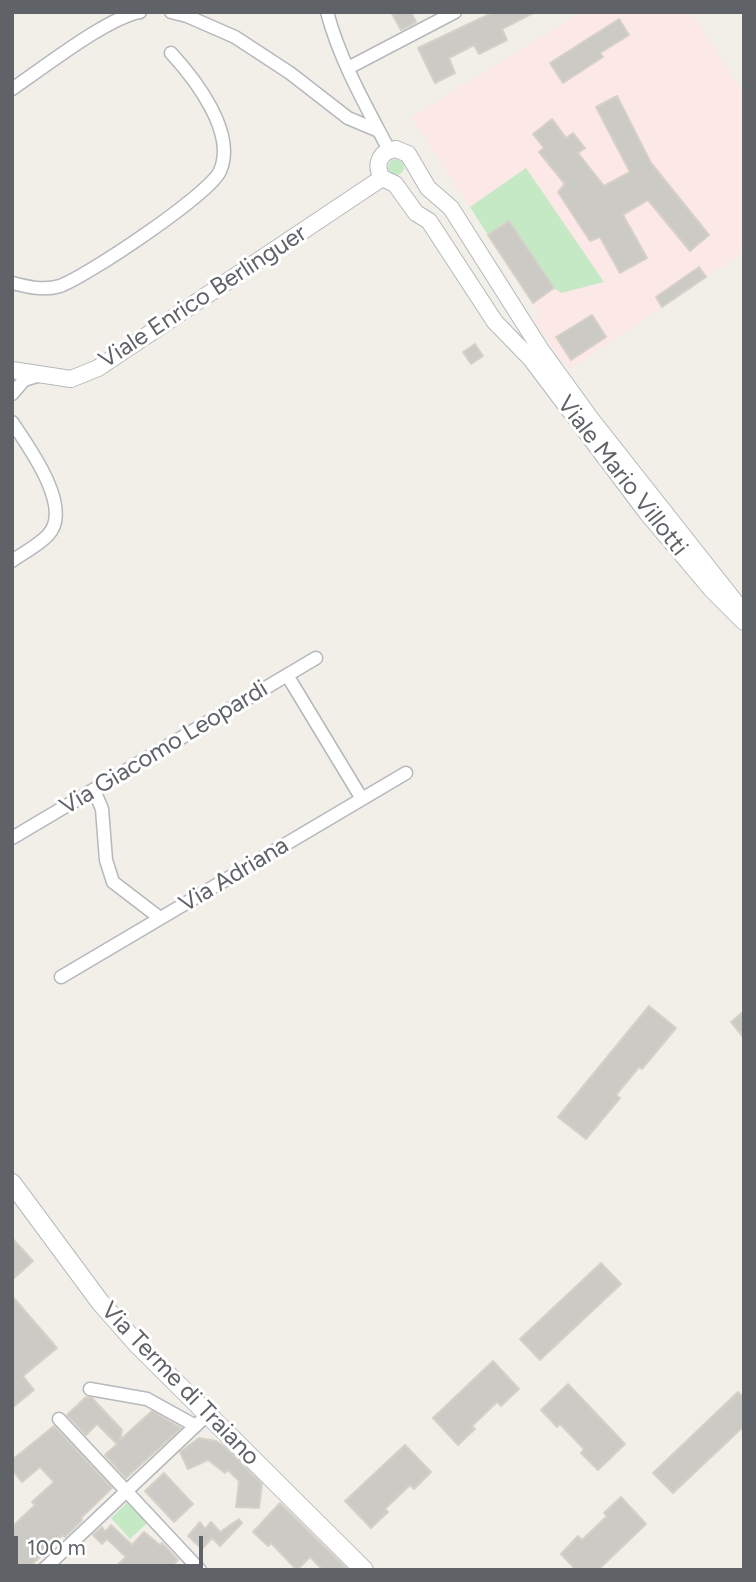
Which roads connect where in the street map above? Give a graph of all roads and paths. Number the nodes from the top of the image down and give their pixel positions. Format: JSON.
{"nodes":[{"id":1,"x":140,"y":12,"type":"edge"},
{"id":2,"x":171,"y":12,"type":"edge"},
{"id":3,"x":327,"y":12,"type":"edge"},
{"id":4,"x":455,"y":12,"type":"edge"},
{"id":5,"x":170,"y":53,"type":"dead end"},
{"id":6,"x":348,"y":68,"type":"junction"},
{"id":7,"x":12,"y":89,"type":"edge"},
{"id":8,"x":379,"y":131,"type":"junction"},
{"id":9,"x":389,"y":150,"type":"junction"},
{"id":10,"x":411,"y":161,"type":"junction"},
{"id":11,"x":388,"y":181,"type":"junction"},
{"id":12,"x":12,"y":283,"type":"edge"},
{"id":13,"x":521,"y":318,"type":"junction"},
{"id":14,"x":502,"y":329,"type":"junction"},
{"id":15,"x":12,"y":370,"type":"edge"},
{"id":16,"x":40,"y":375,"type":"junction"},
{"id":17,"x":12,"y":394,"type":"edge"},
{"id":18,"x":12,"y":422,"type":"edge"},
{"id":19,"x":16,"y":431,"type":"edge"},
{"id":20,"x":12,"y":561,"type":"edge"},
{"id":21,"x":744,"y":613,"type":"edge"},
{"id":22,"x":744,"y":622,"type":"edge"},
{"id":23,"x":316,"y":659,"type":"dead end"},
{"id":24,"x":287,"y":675,"type":"junction"},
{"id":25,"x":406,"y":773,"type":"dead end"},
{"id":26,"x":94,"y":790,"type":"junction"},
{"id":27,"x":362,"y":799,"type":"junction"},
{"id":28,"x":12,"y":838,"type":"edge"},
{"id":29,"x":160,"y":918,"type":"junction"},
{"id":30,"x":61,"y":977,"type":"dead end"},
{"id":31,"x":12,"y":1183,"type":"edge"},
{"id":32,"x":90,"y":1389,"type":"dead end"},
{"id":33,"x":59,"y":1419,"type":"dead end"},
{"id":34,"x":200,"y":1420,"type":"junction"},
{"id":35,"x":125,"y":1491,"type":"junction"},
{"id":36,"x":43,"y":1570,"type":"edge"},
{"id":37,"x":200,"y":1570,"type":"edge"},
{"id":38,"x":364,"y":1570,"type":"edge"}],
"edges":[{"from":1,"to":7,"type":"street"},
{"from":2,"to":8,"type":"street"},
{"from":3,"to":6,"type":"street"},
{"from":4,"to":6,"type":"street"},
{"from":5,"to":12,"type":"street"},
{"from":6,"to":8,"type":"street"},
{"from":8,"to":9,"type":"street"},
{"from":9,"to":10,"type":"street"},
{"from":9,"to":11,"type":"street"},
{"from":10,"to":11,"type":"street"},
{"from":10,"to":13,"type":"street","name":"Viale Mario Villotti"},
{"from":11,"to":14,"type":"street","name":"Viale Mario Villotti"},
{"from":11,"to":16,"type":"street","name":"Viale Enrico Berlinguer"},
{"from":13,"to":14,"type":"street"},
{"from":13,"to":21,"type":"street","name":"Viale Mario Villotti"},
{"from":14,"to":22,"type":"street","name":"Viale Mario Villotti"},
{"from":15,"to":16,"type":"street","name":"Viale Enrico Berlinguer"},
{"from":16,"to":17,"type":"street"},
{"from":18,"to":19,"type":"street"},
{"from":19,"to":20,"type":"street"},
{"from":23,"to":24,"type":"street","name":"Via Giacomo Leopardi"},
{"from":24,"to":26,"type":"street","name":"Via Giacomo Leopardi"},
{"from":24,"to":27,"type":"street"},
{"from":25,"to":27,"type":"street","name":"Via Adriana"},
{"from":26,"to":28,"type":"street","name":"Via Giacomo Leopardi"},
{"from":26,"to":29,"type":"street"},
{"from":27,"to":29,"type":"street","name":"Via Adriana"},
{"from":29,"to":30,"type":"street","name":"Via Adriana"},
{"from":31,"to":34,"type":"main road","name":"Via Terme di Traiano"},
{"from":32,"to":34,"type":"street","name":"Via Terme di Traiano"},
{"from":33,"to":35,"type":"street"},
{"from":34,"to":35,"type":"street"},
{"from":34,"to":38,"type":"main road","name":"Via Terme di Traiano"},
{"from":35,"to":36,"type":"street"},
{"from":35,"to":37,"type":"street"}]}
